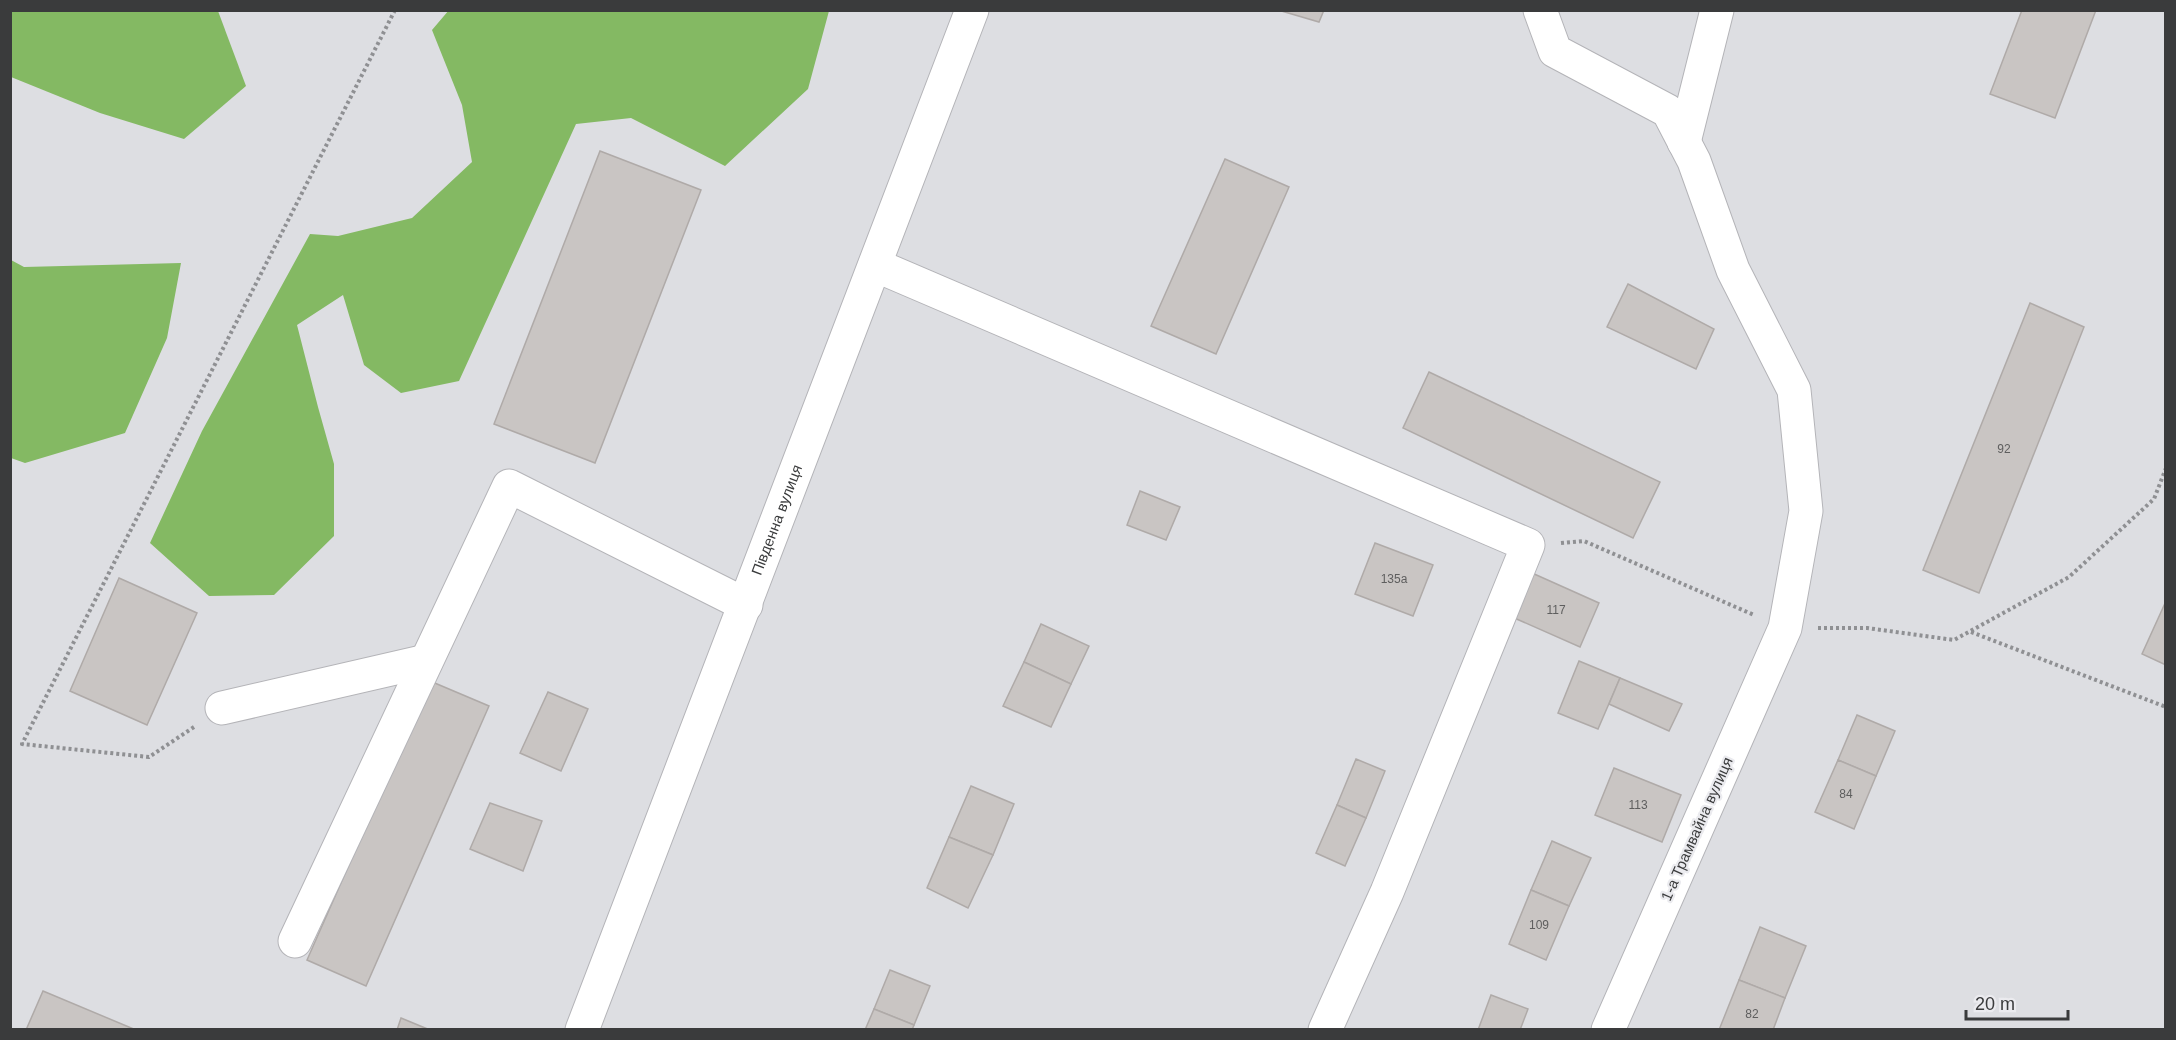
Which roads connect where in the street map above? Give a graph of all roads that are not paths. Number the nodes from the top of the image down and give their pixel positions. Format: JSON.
{"nodes":[{"id":1,"x":972,"y":10,"type":"edge"},
{"id":2,"x":1540,"y":10,"type":"edge"},
{"id":3,"x":1717,"y":10,"type":"edge"},
{"id":4,"x":1684,"y":142,"type":"junction"},
{"id":5,"x":875,"y":265,"type":"junction"},
{"id":6,"x":746,"y":605,"type":"junction"},
{"id":7,"x":426,"y":661,"type":"junction"},
{"id":8,"x":222,"y":708,"type":"road end"},
{"id":9,"x":295,"y":941,"type":"dead end"},
{"id":10,"x":582,"y":1029,"type":"edge"},
{"id":11,"x":1325,"y":1029,"type":"edge"},
{"id":12,"x":1608,"y":1029,"type":"edge"}],
"edges":[{"from":1,"to":5,"type":"street","name":"Південна вулиця"},
{"from":2,"to":4,"type":"street","name":"1-а Трамвайна вулиця"},
{"from":3,"to":4,"type":"street"},
{"from":4,"to":12,"type":"street","name":"1-а Трамвайна вулиця"},
{"from":5,"to":6,"type":"street","name":"Південна вулиця"},
{"from":5,"to":11,"type":"street"},
{"from":6,"to":7,"type":"street"},
{"from":6,"to":10,"type":"street","name":"Південна вулиця"},
{"from":7,"to":8,"type":"street"},
{"from":7,"to":9,"type":"street"}]}
